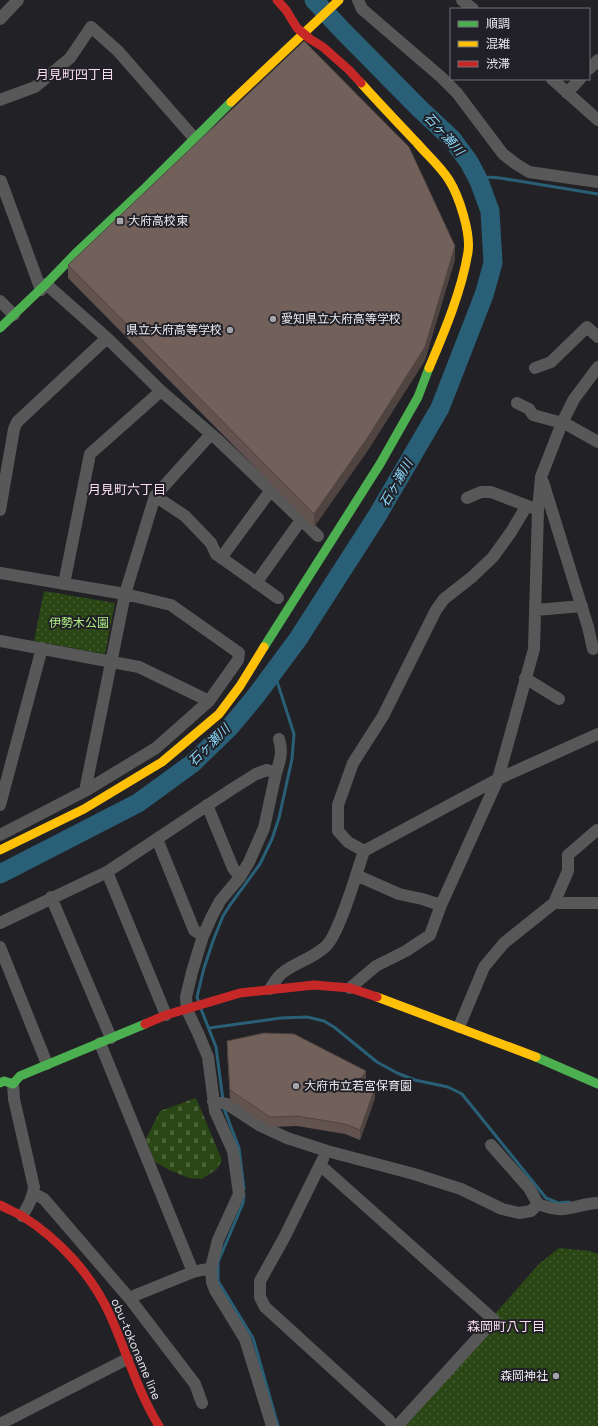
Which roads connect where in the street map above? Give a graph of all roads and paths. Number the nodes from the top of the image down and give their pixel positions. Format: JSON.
{"nodes":[{"id":1,"x":18,"y":0,"type":"edge"},
{"id":2,"x":277,"y":0,"type":"edge"},
{"id":3,"x":339,"y":0,"type":"edge"},
{"id":4,"x":358,"y":0,"type":"edge"},
{"id":5,"x":462,"y":0,"type":"edge"},
{"id":6,"x":472,"y":8,"type":"edge"},
{"id":7,"x":0,"y":19,"type":"edge"},
{"id":8,"x":306,"y":32,"type":"junction"},
{"id":9,"x":598,"y":60,"type":"edge"},
{"id":10,"x":590,"y":68,"type":"edge"},
{"id":11,"x":553,"y":80,"type":"edge"},
{"id":12,"x":579,"y":80,"type":"edge"},
{"id":13,"x":567,"y":93,"type":"junction"},
{"id":14,"x":0,"y":100,"type":"edge"},
{"id":15,"x":598,"y":120,"type":"edge"},
{"id":16,"x":194,"y":139,"type":"junction"},
{"id":17,"x":1,"y":181,"type":"edge"},
{"id":18,"x":598,"y":182,"type":"edge"},
{"id":19,"x":43,"y":287,"type":"junction"},
{"id":20,"x":0,"y":301,"type":"edge"},
{"id":21,"x":14,"y":315,"type":"junction"},
{"id":22,"x":0,"y":328,"type":"edge"},
{"id":23,"x":598,"y":337,"type":"edge"},
{"id":24,"x":107,"y":338,"type":"junction"},
{"id":25,"x":598,"y":367,"type":"edge"},
{"id":26,"x":535,"y":368,"type":"dead end"},
{"id":27,"x":161,"y":391,"type":"junction"},
{"id":28,"x":517,"y":403,"type":"dead end"},
{"id":29,"x":562,"y":423,"type":"junction"},
{"id":30,"x":211,"y":434,"type":"junction"},
{"id":31,"x":598,"y":442,"type":"edge"},
{"id":32,"x":542,"y":477,"type":"junction"},
{"id":33,"x":271,"y":490,"type":"junction"},
{"id":34,"x":155,"y":496,"type":"junction"},
{"id":35,"x":466,"y":498,"type":"dead end"},
{"id":36,"x":1,"y":504,"type":"edge"},
{"id":37,"x":526,"y":507,"type":"junction"},
{"id":38,"x":538,"y":510,"type":"junction"},
{"id":39,"x":301,"y":520,"type":"junction"},
{"id":40,"x":318,"y":536,"type":"dead end"},
{"id":41,"x":221,"y":558,"type":"junction"},
{"id":42,"x":0,"y":573,"type":"edge"},
{"id":43,"x":256,"y":583,"type":"junction"},
{"id":44,"x":64,"y":584,"type":"junction"},
{"id":45,"x":125,"y":594,"type":"junction"},
{"id":46,"x":278,"y":598,"type":"dead end"},
{"id":47,"x":582,"y":606,"type":"junction"},
{"id":48,"x":536,"y":610,"type":"junction"},
{"id":49,"x":593,"y":625,"type":"edge"},
{"id":50,"x":0,"y":641,"type":"edge"},
{"id":51,"x":42,"y":648,"type":"junction"},
{"id":52,"x":593,"y":649,"type":"dead end"},
{"id":53,"x":111,"y":661,"type":"junction"},
{"id":54,"x":525,"y":678,"type":"junction"},
{"id":55,"x":559,"y":699,"type":"dead end"},
{"id":56,"x":209,"y":701,"type":"junction"},
{"id":57,"x":598,"y":734,"type":"edge"},
{"id":58,"x":279,"y":739,"type":"dead end"},
{"id":59,"x":276,"y":773,"type":"junction"},
{"id":60,"x":498,"y":779,"type":"junction"},
{"id":61,"x":85,"y":791,"type":"junction"},
{"id":62,"x":0,"y":805,"type":"edge"},
{"id":63,"x":206,"y":805,"type":"junction"},
{"id":64,"x":597,"y":830,"type":"dead end"},
{"id":65,"x":0,"y":835,"type":"edge"},
{"id":66,"x":157,"y":839,"type":"junction"},
{"id":67,"x":0,"y":850,"type":"edge"},
{"id":68,"x":364,"y":851,"type":"junction"},
{"id":69,"x":107,"y":872,"type":"junction"},
{"id":70,"x":356,"y":875,"type":"junction"},
{"id":71,"x":240,"y":877,"type":"junction"},
{"id":72,"x":51,"y":897,"type":"junction"},
{"id":73,"x":598,"y":903,"type":"edge"},
{"id":74,"x":554,"y":904,"type":"junction"},
{"id":75,"x":441,"y":905,"type":"junction"},
{"id":76,"x":0,"y":923,"type":"edge"},
{"id":77,"x":203,"y":936,"type":"junction"},
{"id":78,"x":0,"y":947,"type":"edge"},
{"id":79,"x":350,"y":988,"type":"junction"},
{"id":80,"x":270,"y":989,"type":"junction"},
{"id":81,"x":190,"y":1009,"type":"junction"},
{"id":82,"x":166,"y":1014,"type":"junction"},
{"id":83,"x":459,"y":1027,"type":"junction"},
{"id":84,"x":105,"y":1041,"type":"junction"},
{"id":85,"x":47,"y":1064,"type":"junction"},
{"id":86,"x":0,"y":1083,"type":"edge"},
{"id":87,"x":13,"y":1084,"type":"junction"},
{"id":88,"x":598,"y":1084,"type":"edge"},
{"id":89,"x":213,"y":1101,"type":"junction"},
{"id":90,"x":491,"y":1145,"type":"dead end"},
{"id":91,"x":327,"y":1151,"type":"junction"},
{"id":92,"x":320,"y":1165,"type":"junction"},
{"id":93,"x":33,"y":1193,"type":"junction"},
{"id":94,"x":598,"y":1203,"type":"edge"},
{"id":95,"x":538,"y":1204,"type":"junction"},
{"id":96,"x":0,"y":1205,"type":"edge"},
{"id":97,"x":22,"y":1216,"type":"junction"},
{"id":98,"x":211,"y":1268,"type":"junction"},
{"id":99,"x":193,"y":1272,"type":"junction"},
{"id":100,"x":130,"y":1299,"type":"junction"},
{"id":101,"x":127,"y":1359,"type":"junction"},
{"id":102,"x":202,"y":1403,"type":"dead end"},
{"id":103,"x":0,"y":1424,"type":"edge"},
{"id":104,"x":159,"y":1426,"type":"edge"},
{"id":105,"x":272,"y":1426,"type":"edge"},
{"id":106,"x":394,"y":1426,"type":"edge"}],
"edges":[{"from":1,"to":7,"type":"street"},
{"from":2,"to":8,"type":"street"},
{"from":3,"to":8,"type":"street"},
{"from":4,"to":18,"type":"street"},
{"from":5,"to":6,"type":"street"},
{"from":8,"to":16,"type":"street"},
{"from":8,"to":67,"type":"street"},
{"from":9,"to":10,"type":"street"},
{"from":11,"to":13,"type":"street"},
{"from":12,"to":13,"type":"street"},
{"from":13,"to":15,"type":"street"},
{"from":14,"to":16,"type":"street"},
{"from":16,"to":19,"type":"street"},
{"from":17,"to":19,"type":"street"},
{"from":19,"to":21,"type":"street"},
{"from":19,"to":24,"type":"street"},
{"from":20,"to":21,"type":"street"},
{"from":21,"to":22,"type":"street"},
{"from":23,"to":26,"type":"street"},
{"from":24,"to":27,"type":"street"},
{"from":24,"to":36,"type":"street"},
{"from":25,"to":29,"type":"street"},
{"from":27,"to":30,"type":"street"},
{"from":27,"to":44,"type":"street"},
{"from":28,"to":29,"type":"street"},
{"from":29,"to":31,"type":"street"},
{"from":29,"to":32,"type":"street"},
{"from":30,"to":33,"type":"street"},
{"from":30,"to":34,"type":"street"},
{"from":32,"to":38,"type":"street"},
{"from":32,"to":47,"type":"street"},
{"from":33,"to":39,"type":"street"},
{"from":33,"to":41,"type":"street"},
{"from":34,"to":41,"type":"street"},
{"from":34,"to":45,"type":"street"},
{"from":35,"to":37,"type":"street"},
{"from":37,"to":38,"type":"street"},
{"from":37,"to":68,"type":"street"},
{"from":38,"to":48,"type":"street"},
{"from":39,"to":40,"type":"street"},
{"from":39,"to":43,"type":"street"},
{"from":41,"to":43,"type":"street"},
{"from":42,"to":44,"type":"street"},
{"from":43,"to":46,"type":"street"},
{"from":44,"to":45,"type":"street"},
{"from":45,"to":53,"type":"street"},
{"from":45,"to":56,"type":"street"},
{"from":47,"to":48,"type":"street"},
{"from":47,"to":49,"type":"street"},
{"from":48,"to":54,"type":"street"},
{"from":49,"to":52,"type":"street"},
{"from":50,"to":51,"type":"street"},
{"from":51,"to":53,"type":"street"},
{"from":51,"to":62,"type":"street"},
{"from":53,"to":56,"type":"street"},
{"from":53,"to":61,"type":"street"},
{"from":54,"to":55,"type":"street"},
{"from":54,"to":60,"type":"street"},
{"from":56,"to":61,"type":"street"},
{"from":57,"to":60,"type":"street"},
{"from":58,"to":59,"type":"street"},
{"from":59,"to":63,"type":"street"},
{"from":59,"to":71,"type":"street"},
{"from":60,"to":68,"type":"street"},
{"from":60,"to":75,"type":"street"},
{"from":61,"to":65,"type":"street"},
{"from":63,"to":66,"type":"street"},
{"from":63,"to":71,"type":"street"},
{"from":64,"to":74,"type":"street"},
{"from":66,"to":69,"type":"street"},
{"from":66,"to":77,"type":"street"},
{"from":68,"to":70,"type":"street"},
{"from":69,"to":72,"type":"street"},
{"from":69,"to":82,"type":"street"},
{"from":70,"to":75,"type":"street"},
{"from":70,"to":80,"type":"street"},
{"from":71,"to":77,"type":"street"},
{"from":72,"to":76,"type":"street"},
{"from":72,"to":84,"type":"street"},
{"from":73,"to":74,"type":"street"},
{"from":74,"to":83,"type":"street"},
{"from":75,"to":79,"type":"street"},
{"from":77,"to":81,"type":"street"},
{"from":78,"to":85,"type":"street"},
{"from":79,"to":80,"type":"street"},
{"from":79,"to":83,"type":"street"},
{"from":80,"to":81,"type":"street"},
{"from":81,"to":82,"type":"street"},
{"from":81,"to":89,"type":"street"},
{"from":82,"to":84,"type":"street"},
{"from":83,"to":88,"type":"street"},
{"from":84,"to":85,"type":"street"},
{"from":84,"to":99,"type":"street"},
{"from":85,"to":87,"type":"street"},
{"from":86,"to":87,"type":"street"},
{"from":87,"to":93,"type":"street"},
{"from":89,"to":91,"type":"street"},
{"from":89,"to":98,"type":"street"},
{"from":90,"to":95,"type":"street"},
{"from":91,"to":92,"type":"street"},
{"from":91,"to":95,"type":"street"},
{"from":92,"to":106,"type":"street"},
{"from":92,"to":106,"type":"street"},
{"from":93,"to":97,"type":"street"},
{"from":93,"to":100,"type":"street"},
{"from":94,"to":95,"type":"street"},
{"from":96,"to":97,"type":"street","name":"obu-tokoname line"},
{"from":97,"to":101,"type":"street","name":"obu-tokoname line"},
{"from":98,"to":99,"type":"street"},
{"from":98,"to":105,"type":"street"},
{"from":99,"to":100,"type":"street"},
{"from":100,"to":102,"type":"street"},
{"from":101,"to":103,"type":"street"},
{"from":101,"to":104,"type":"street","name":"obu-tokoname line"}]}
